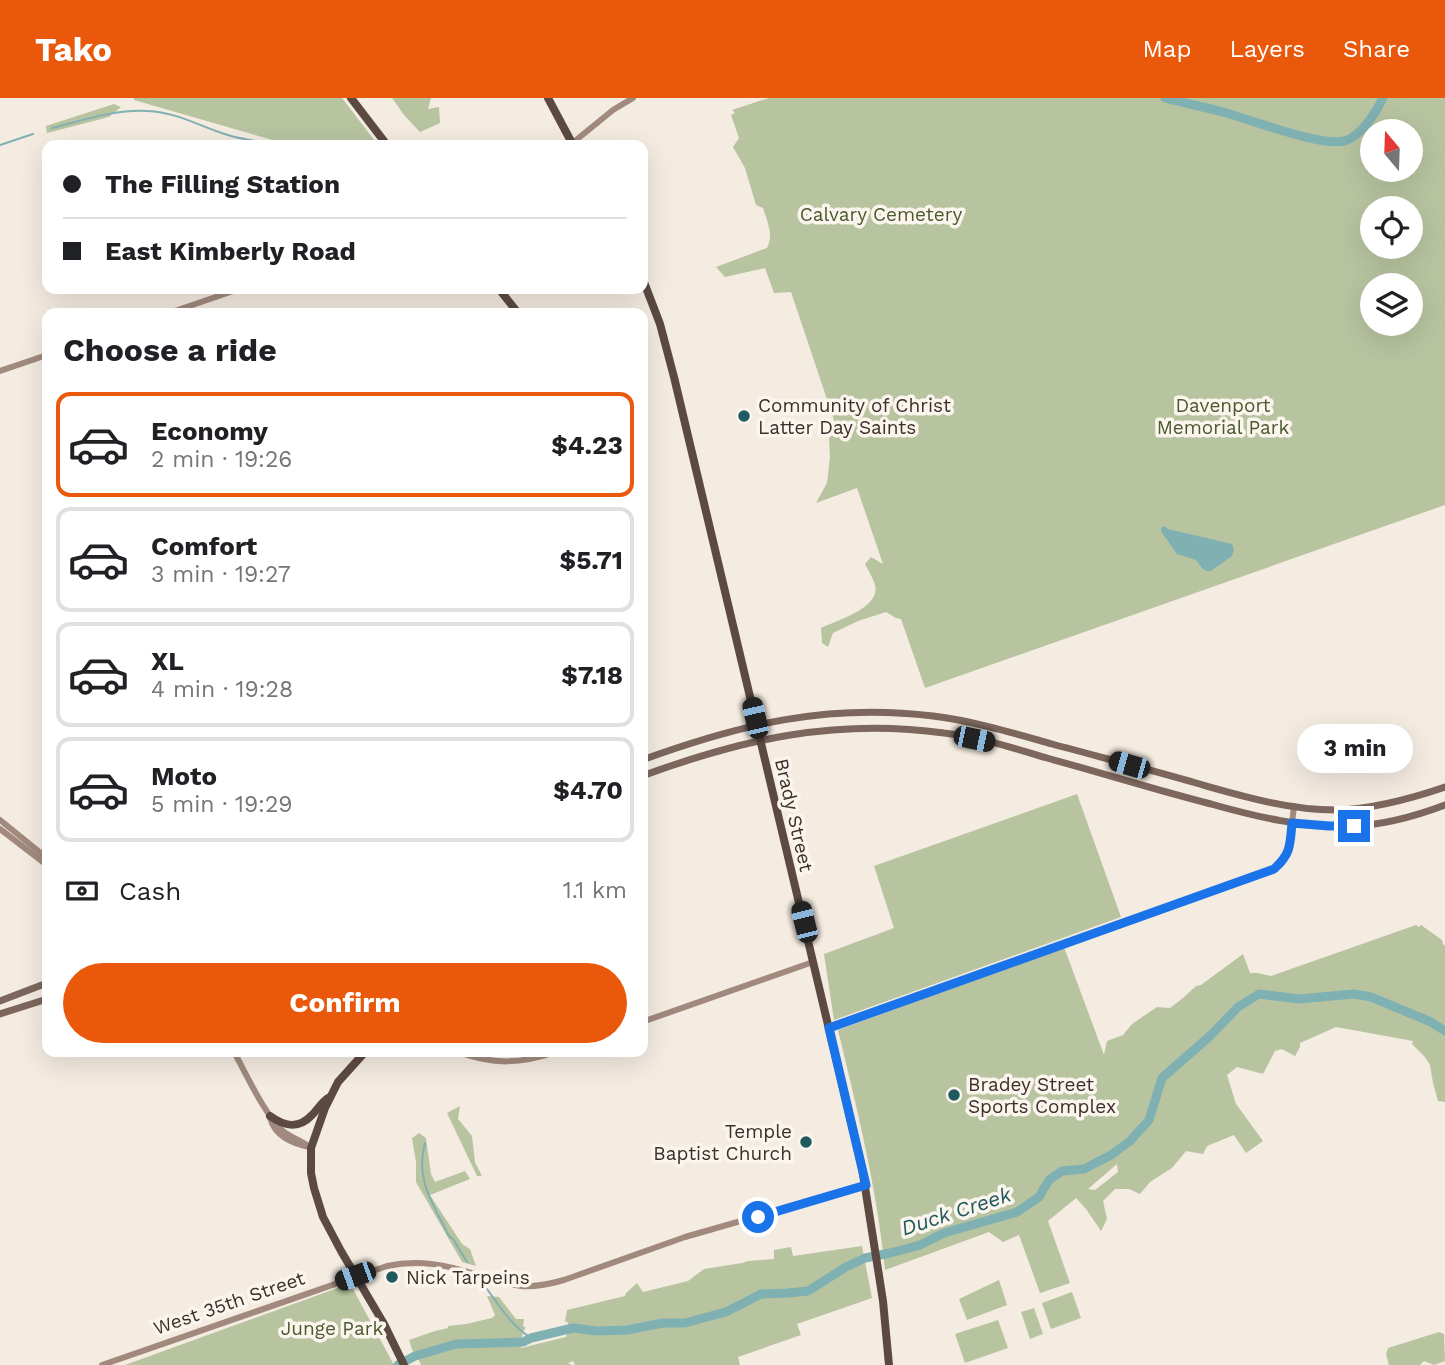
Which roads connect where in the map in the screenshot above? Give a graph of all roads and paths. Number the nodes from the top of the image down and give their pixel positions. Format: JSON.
{"nodes":[{"id":1,"x":351,"y":98,"type":"edge"},
{"id":2,"x":548,"y":98,"type":"edge"},
{"id":3,"x":633,"y":98,"type":"edge"},
{"id":4,"x":383,"y":140,"type":"edge"},
{"id":5,"x":569,"y":140,"type":"edge"},
{"id":6,"x":577,"y":140,"type":"edge"},
{"id":7,"x":648,"y":292,"type":"edge"},
{"id":8,"x":224,"y":294,"type":"edge"},
{"id":9,"x":503,"y":294,"type":"edge"},
{"id":10,"x":184,"y":308,"type":"edge"},
{"id":11,"x":514,"y":308,"type":"edge"},
{"id":12,"x":42,"y":357,"type":"edge"},
{"id":13,"x":0,"y":372,"type":"edge"},
{"id":14,"x":757,"y":724,"type":"junction"},
{"id":15,"x":760,"y":740,"type":"junction"},
{"id":16,"x":648,"y":758,"type":"edge"},
{"id":17,"x":648,"y":774,"type":"edge"},
{"id":18,"x":1445,"y":787,"type":"edge"},
{"id":19,"x":1445,"y":805,"type":"edge"},
{"id":20,"x":1294,"y":806,"type":"junction"},
{"id":21,"x":0,"y":820,"type":"edge"},
{"id":22,"x":1292,"y":823,"type":"junction"},
{"id":23,"x":0,"y":830,"type":"edge"},
{"id":24,"x":42,"y":857,"type":"edge"},
{"id":25,"x":42,"y":858,"type":"edge"},
{"id":26,"x":813,"y":962,"type":"junction"},
{"id":27,"x":42,"y":985,"type":"edge"},
{"id":28,"x":0,"y":1001,"type":"edge"},
{"id":29,"x":42,"y":1001,"type":"edge"},
{"id":30,"x":0,"y":1014,"type":"edge"},
{"id":31,"x":648,"y":1020,"type":"edge"},
{"id":32,"x":829,"y":1028,"type":"junction"},
{"id":33,"x":237,"y":1057,"type":"edge"},
{"id":34,"x":360,"y":1057,"type":"edge"},
{"id":35,"x":473,"y":1057,"type":"edge"},
{"id":36,"x":539,"y":1057,"type":"edge"},
{"id":37,"x":331,"y":1096,"type":"junction"},
{"id":38,"x":270,"y":1116,"type":"junction"},
{"id":39,"x":311,"y":1148,"type":"junction"},
{"id":40,"x":866,"y":1185,"type":"junction"},
{"id":41,"x":355,"y":1276,"type":"junction"},
{"id":42,"x":102,"y":1365,"type":"edge"},
{"id":43,"x":404,"y":1365,"type":"edge"},
{"id":44,"x":889,"y":1365,"type":"edge"}],
"edges":[{"from":1,"to":4,"type":"highway"},
{"from":2,"to":5,"type":"highway"},
{"from":3,"to":6,"type":"street"},
{"from":7,"to":14,"type":"highway","name":"Brady Street"},
{"from":8,"to":10,"type":"street"},
{"from":9,"to":11,"type":"highway"},
{"from":12,"to":13,"type":"street"},
{"from":14,"to":15,"type":"highway","name":"Brady Street"},
{"from":14,"to":16,"type":"main road"},
{"from":14,"to":20,"type":"main road"},
{"from":15,"to":17,"type":"main road"},
{"from":15,"to":22,"type":"main road"},
{"from":15,"to":26,"type":"highway","name":"Brady Street"},
{"from":18,"to":20,"type":"main road"},
{"from":19,"to":22,"type":"main road"},
{"from":20,"to":22,"type":"street"},
{"from":21,"to":24,"type":"street"},
{"from":22,"to":32,"type":"street"},
{"from":23,"to":25,"type":"street"},
{"from":26,"to":31,"type":"street"},
{"from":26,"to":32,"type":"highway","name":"Brady Street"},
{"from":27,"to":28,"type":"main road"},
{"from":29,"to":30,"type":"main road"},
{"from":32,"to":40,"type":"highway","name":"Brady Street"},
{"from":33,"to":38,"type":"street"},
{"from":34,"to":37,"type":"highway"},
{"from":35,"to":36,"type":"street"},
{"from":37,"to":38,"type":"highway"},
{"from":37,"to":39,"type":"highway"},
{"from":38,"to":39,"type":"street"},
{"from":39,"to":41,"type":"highway"},
{"from":40,"to":41,"type":"street","name":"West 35th Street"},
{"from":40,"to":44,"type":"highway","name":"Brady Street"},
{"from":41,"to":42,"type":"street","name":"West 35th Street"},
{"from":41,"to":43,"type":"highway"}]}
